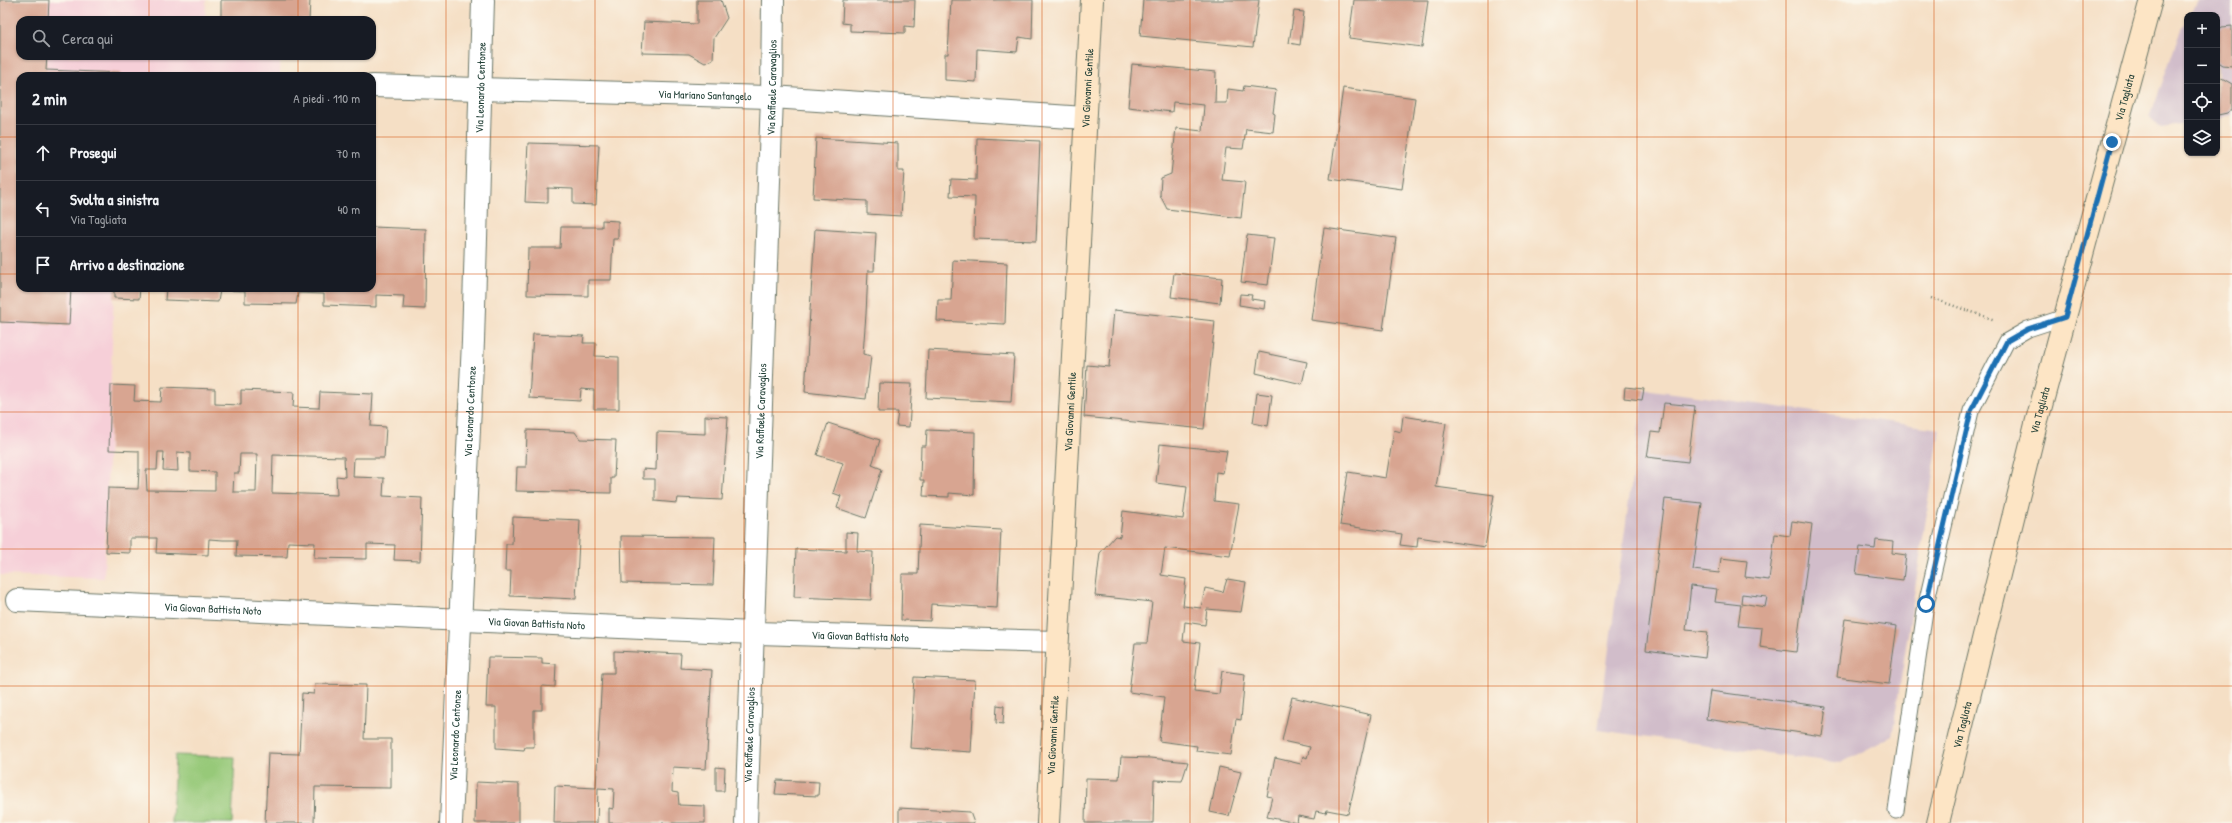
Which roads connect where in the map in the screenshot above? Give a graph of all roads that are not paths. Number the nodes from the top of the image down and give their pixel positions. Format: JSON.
{"nodes":[{"id":1,"x":483,"y":0,"type":"edge"},
{"id":2,"x":773,"y":0,"type":"edge"},
{"id":3,"x":1092,"y":0,"type":"edge"},
{"id":4,"x":2150,"y":0,"type":"edge"},
{"id":5,"x":376,"y":86,"type":"edge"},
{"id":6,"x":480,"y":88,"type":"junction"},
{"id":7,"x":772,"y":96,"type":"junction"},
{"id":8,"x":1085,"y":118,"type":"junction"},
{"id":9,"x":2065,"y":317,"type":"junction"},
{"id":10,"x":17,"y":600,"type":"dead end"},
{"id":11,"x":460,"y":620,"type":"junction"},
{"id":12,"x":753,"y":633,"type":"junction"},
{"id":13,"x":1057,"y":642,"type":"junction"},
{"id":14,"x":1896,"y":811,"type":"dead end"},
{"id":15,"x":451,"y":823,"type":"edge"},
{"id":16,"x":746,"y":823,"type":"edge"},
{"id":17,"x":1048,"y":823,"type":"edge"},
{"id":18,"x":1938,"y":823,"type":"edge"}],
"edges":[{"from":1,"to":6,"type":"street","name":"Via Leonardo Centonze"},
{"from":2,"to":7,"type":"street","name":"Via Raffaele Caravaglios"},
{"from":3,"to":8,"type":"street","name":"Via Giovanni Gentile"},
{"from":4,"to":9,"type":"street","name":"Via Tagliata"},
{"from":5,"to":6,"type":"street","name":"Via Mariano Santangelo"},
{"from":6,"to":7,"type":"street","name":"Via Mariano Santangelo"},
{"from":6,"to":11,"type":"street","name":"Via Leonardo Centonze"},
{"from":7,"to":8,"type":"street","name":"Via Mariano Santangelo"},
{"from":7,"to":12,"type":"street","name":"Via Raffaele Caravaglios"},
{"from":8,"to":13,"type":"street","name":"Via Giovanni Gentile"},
{"from":9,"to":14,"type":"lane"},
{"from":9,"to":18,"type":"street","name":"Via Tagliata"},
{"from":10,"to":11,"type":"street","name":"Via Giovan Battista Noto"},
{"from":11,"to":12,"type":"street","name":"Via Giovan Battista Noto"},
{"from":11,"to":15,"type":"street","name":"Via Leonardo Centonze"},
{"from":12,"to":13,"type":"street","name":"Via Giovan Battista Noto"},
{"from":12,"to":16,"type":"street","name":"Via Raffaele Caravaglios"},
{"from":13,"to":17,"type":"street","name":"Via Giovanni Gentile"}]}
